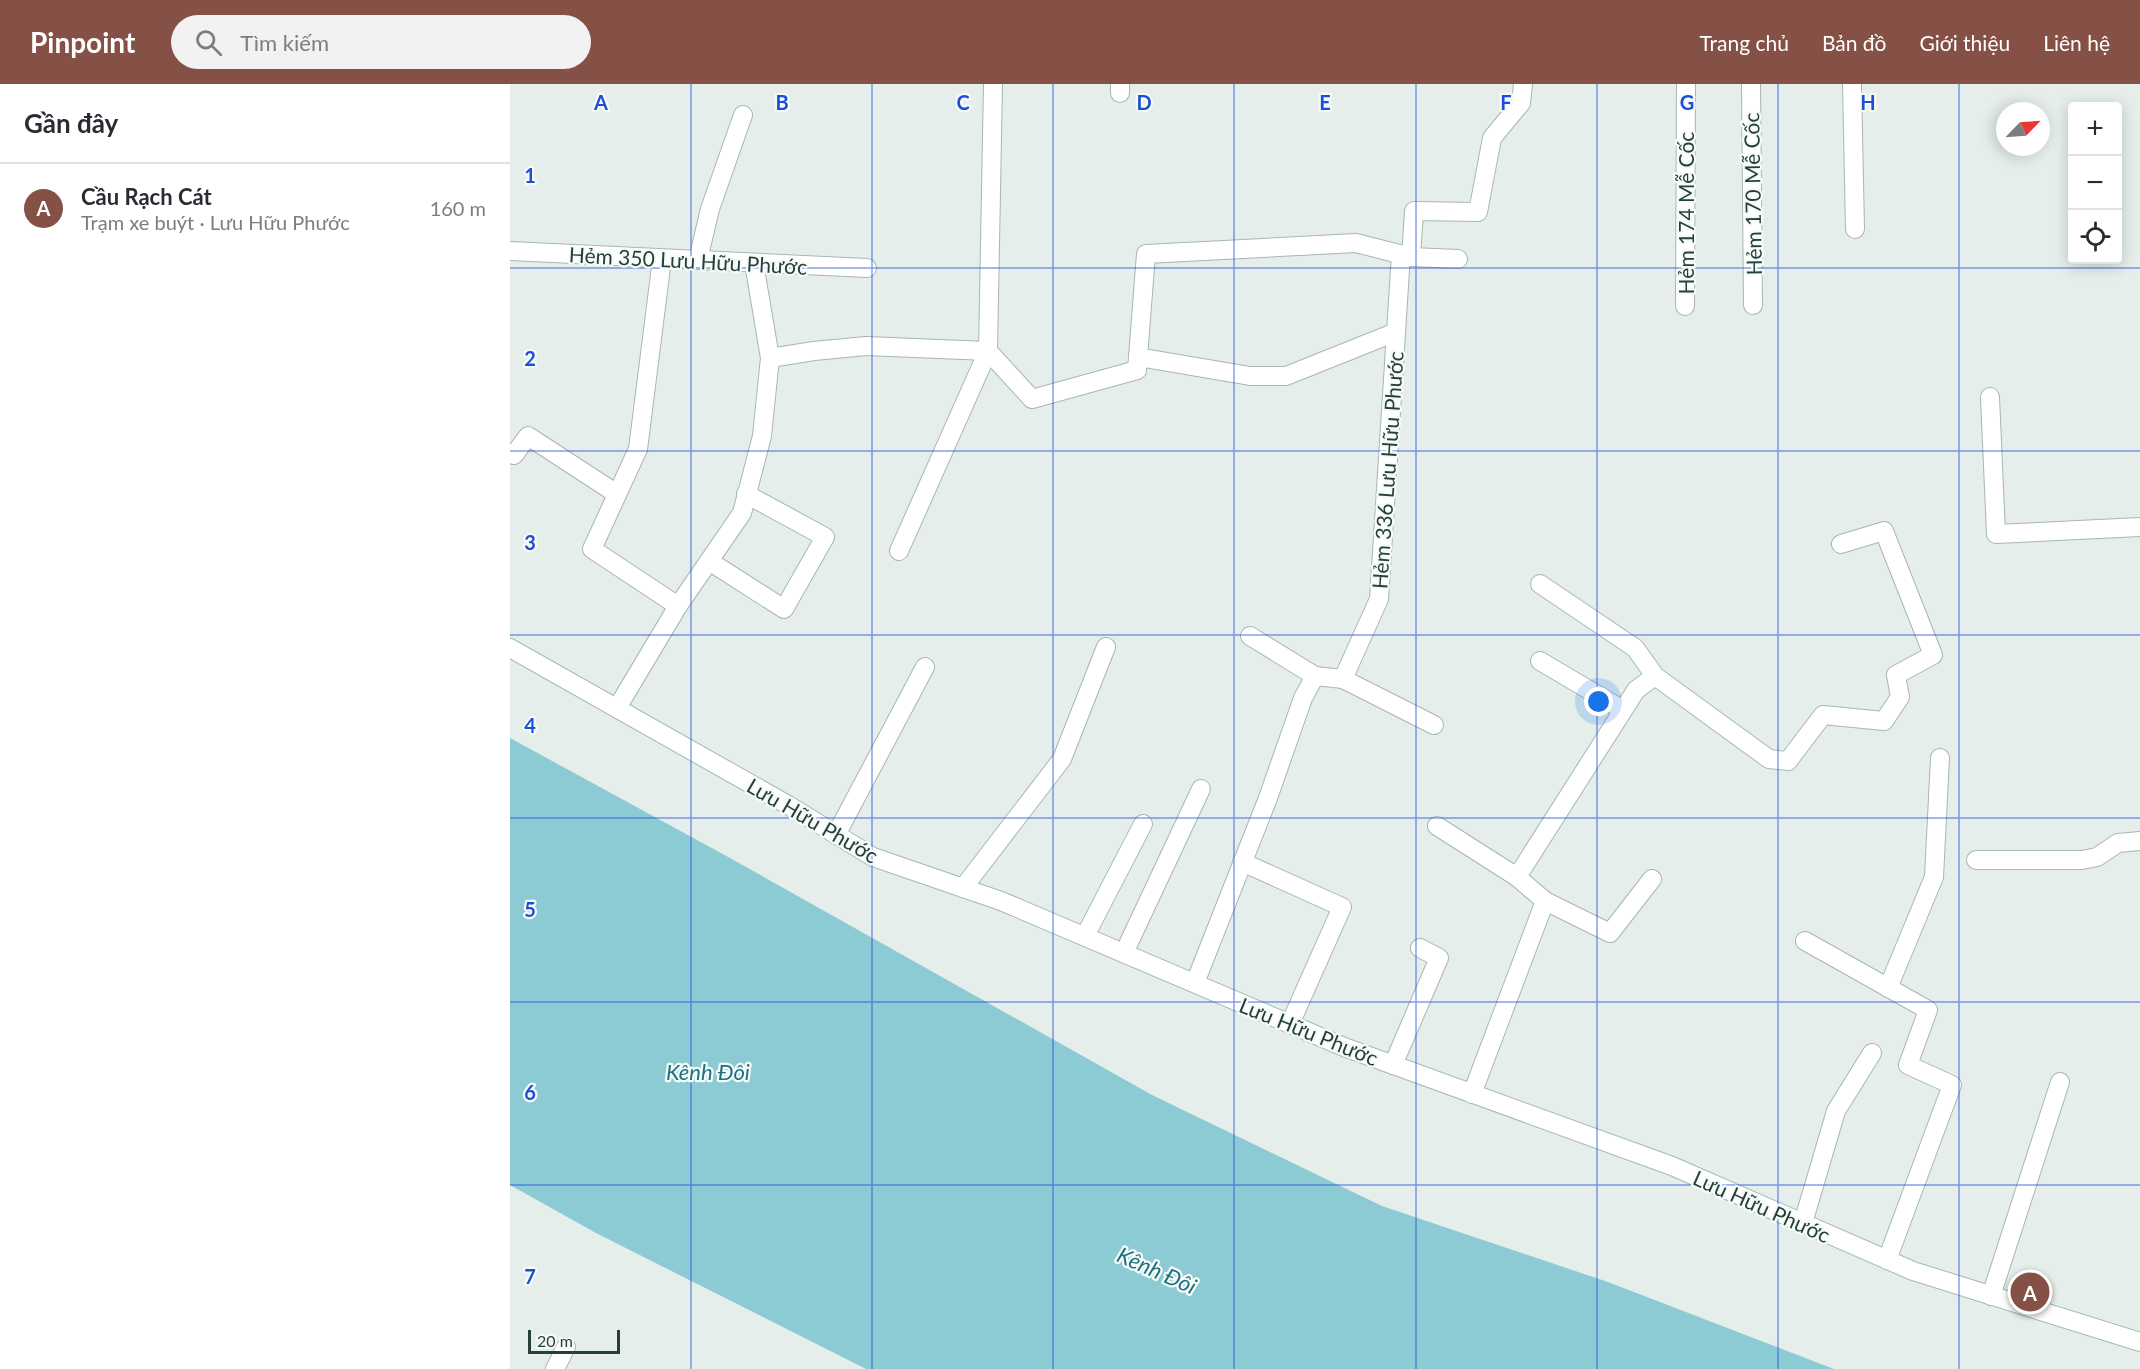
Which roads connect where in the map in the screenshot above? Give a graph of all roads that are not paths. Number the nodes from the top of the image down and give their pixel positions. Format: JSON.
{"nodes":[{"id":1,"x":993,"y":84,"type":"edge"},
{"id":2,"x":1523,"y":84,"type":"edge"},
{"id":3,"x":1686,"y":84,"type":"edge"},
{"id":4,"x":1750,"y":84,"type":"edge"},
{"id":5,"x":1852,"y":84,"type":"edge"},
{"id":6,"x":743,"y":115,"type":"dead end"},
{"id":7,"x":1855,"y":229,"type":"dead end"},
{"id":8,"x":510,"y":251,"type":"edge"},
{"id":9,"x":1406,"y":256,"type":"junction"},
{"id":10,"x":662,"y":258,"type":"junction"},
{"id":11,"x":1458,"y":259,"type":"dead end"},
{"id":12,"x":698,"y":260,"type":"junction"},
{"id":13,"x":754,"y":263,"type":"junction"},
{"id":14,"x":867,"y":268,"type":"dead end"},
{"id":15,"x":1753,"y":305,"type":"dead end"},
{"id":16,"x":1685,"y":306,"type":"dead end"},
{"id":17,"x":1396,"y":332,"type":"junction"},
{"id":18,"x":988,"y":351,"type":"junction"},
{"id":19,"x":1138,"y":357,"type":"junction"},
{"id":20,"x":770,"y":358,"type":"junction"},
{"id":21,"x":1990,"y":397,"type":"dead end"},
{"id":22,"x":510,"y":453,"type":"edge"},
{"id":23,"x":617,"y":494,"type":"junction"},
{"id":24,"x":746,"y":494,"type":"junction"},
{"id":25,"x":2140,"y":527,"type":"edge"},
{"id":26,"x":1841,"y":544,"type":"dead end"},
{"id":27,"x":899,"y":551,"type":"dead end"},
{"id":28,"x":709,"y":561,"type":"junction"},
{"id":29,"x":1540,"y":584,"type":"dead end"},
{"id":30,"x":678,"y":606,"type":"junction"},
{"id":31,"x":1250,"y":636,"type":"dead end"},
{"id":32,"x":1106,"y":647,"type":"dead end"},
{"id":33,"x":510,"y":648,"type":"edge"},
{"id":34,"x":1540,"y":661,"type":"dead end"},
{"id":35,"x":925,"y":667,"type":"dead end"},
{"id":36,"x":1315,"y":676,"type":"junction"},
{"id":37,"x":1655,"y":676,"type":"junction"},
{"id":38,"x":1343,"y":680,"type":"junction"},
{"id":39,"x":617,"y":708,"type":"junction"},
{"id":40,"x":1623,"y":711,"type":"junction"},
{"id":41,"x":1434,"y":725,"type":"dead end"},
{"id":42,"x":1940,"y":758,"type":"dead end"},
{"id":43,"x":1201,"y":789,"type":"dead end"},
{"id":44,"x":1143,"y":824,"type":"dead end"},
{"id":45,"x":1437,"y":826,"type":"dead end"},
{"id":46,"x":836,"y":835,"type":"junction"},
{"id":47,"x":2140,"y":841,"type":"edge"},
{"id":48,"x":1976,"y":860,"type":"dead end"},
{"id":49,"x":1242,"y":862,"type":"junction"},
{"id":50,"x":1517,"y":877,"type":"junction"},
{"id":51,"x":1652,"y":879,"type":"dead end"},
{"id":52,"x":963,"y":888,"type":"junction"},
{"id":53,"x":1545,"y":901,"type":"junction"},
{"id":54,"x":1085,"y":936,"type":"junction"},
{"id":55,"x":1805,"y":941,"type":"dead end"},
{"id":56,"x":1420,"y":948,"type":"dead end"},
{"id":57,"x":1124,"y":953,"type":"junction"},
{"id":58,"x":1195,"y":983,"type":"junction"},
{"id":59,"x":1888,"y":988,"type":"junction"},
{"id":60,"x":1290,"y":1024,"type":"junction"},
{"id":61,"x":1872,"y":1053,"type":"dead end"},
{"id":62,"x":1393,"y":1065,"type":"junction"},
{"id":63,"x":2060,"y":1082,"type":"dead end"},
{"id":64,"x":1472,"y":1094,"type":"junction"},
{"id":65,"x":1803,"y":1223,"type":"junction"},
{"id":66,"x":1887,"y":1260,"type":"junction"},
{"id":67,"x":1991,"y":1296,"type":"junction"},
{"id":68,"x":2140,"y":1342,"type":"edge"},
{"id":69,"x":566,"y":1347,"type":"dead end"},
{"id":70,"x":555,"y":1369,"type":"edge"}],
"edges":[{"from":1,"to":18,"type":"street"},
{"from":2,"to":9,"type":"street","name":"Hẻm 336 Lưu Hữu Phước"},
{"from":3,"to":16,"type":"street","name":"Hẻm 174 Mễ Cốc"},
{"from":4,"to":15,"type":"street","name":"Hẻm 170 Mễ Cốc"},
{"from":5,"to":7,"type":"street"},
{"from":6,"to":12,"type":"street"},
{"from":8,"to":10,"type":"street","name":"Hẻm 350 Lưu Hữu Phước"},
{"from":9,"to":11,"type":"street"},
{"from":9,"to":17,"type":"street","name":"Hẻm 336 Lưu Hữu Phước"},
{"from":9,"to":19,"type":"street"},
{"from":10,"to":12,"type":"street","name":"Hẻm 350 Lưu Hữu Phước"},
{"from":10,"to":23,"type":"street"},
{"from":12,"to":13,"type":"street","name":"Hẻm 350 Lưu Hữu Phước"},
{"from":13,"to":14,"type":"street","name":"Hẻm 350 Lưu Hữu Phước"},
{"from":13,"to":20,"type":"street"},
{"from":17,"to":19,"type":"street"},
{"from":17,"to":38,"type":"street","name":"Hẻm 336 Lưu Hữu Phước"},
{"from":18,"to":19,"type":"street"},
{"from":18,"to":20,"type":"street"},
{"from":18,"to":27,"type":"street"},
{"from":20,"to":24,"type":"street"},
{"from":21,"to":25,"type":"street"},
{"from":22,"to":23,"type":"street"},
{"from":23,"to":30,"type":"street"},
{"from":24,"to":28,"type":"street"},
{"from":24,"to":28,"type":"street"},
{"from":26,"to":37,"type":"street"},
{"from":28,"to":30,"type":"street"},
{"from":29,"to":37,"type":"street"},
{"from":30,"to":39,"type":"street"},
{"from":31,"to":36,"type":"street"},
{"from":32,"to":52,"type":"street"},
{"from":33,"to":39,"type":"street","name":"Lưu Hữu Phước"},
{"from":34,"to":40,"type":"street"},
{"from":35,"to":46,"type":"street"},
{"from":36,"to":38,"type":"street"},
{"from":36,"to":49,"type":"street"},
{"from":37,"to":40,"type":"street"},
{"from":38,"to":41,"type":"street"},
{"from":39,"to":46,"type":"street","name":"Lưu Hữu Phước"},
{"from":40,"to":50,"type":"street"},
{"from":42,"to":59,"type":"street"},
{"from":43,"to":57,"type":"street"},
{"from":44,"to":54,"type":"street"},
{"from":45,"to":50,"type":"street"},
{"from":46,"to":52,"type":"street","name":"Lưu Hữu Phước"},
{"from":47,"to":48,"type":"street"},
{"from":49,"to":58,"type":"street"},
{"from":49,"to":60,"type":"street"},
{"from":50,"to":53,"type":"street"},
{"from":51,"to":53,"type":"street"},
{"from":52,"to":54,"type":"street","name":"Lưu Hữu Phước"},
{"from":53,"to":64,"type":"street"},
{"from":54,"to":57,"type":"street","name":"Lưu Hữu Phước"},
{"from":55,"to":59,"type":"street"},
{"from":56,"to":62,"type":"street"},
{"from":57,"to":58,"type":"street","name":"Lưu Hữu Phước"},
{"from":58,"to":60,"type":"street","name":"Lưu Hữu Phước"},
{"from":59,"to":66,"type":"street"},
{"from":60,"to":62,"type":"street","name":"Lưu Hữu Phước"},
{"from":61,"to":65,"type":"street"},
{"from":62,"to":64,"type":"street","name":"Lưu Hữu Phước"},
{"from":63,"to":67,"type":"street"},
{"from":64,"to":65,"type":"street","name":"Lưu Hữu Phước"},
{"from":65,"to":66,"type":"street","name":"Lưu Hữu Phước"},
{"from":66,"to":67,"type":"street","name":"Lưu Hữu Phước"},
{"from":67,"to":68,"type":"street","name":"Lưu Hữu Phước"},
{"from":69,"to":70,"type":"street"}]}
